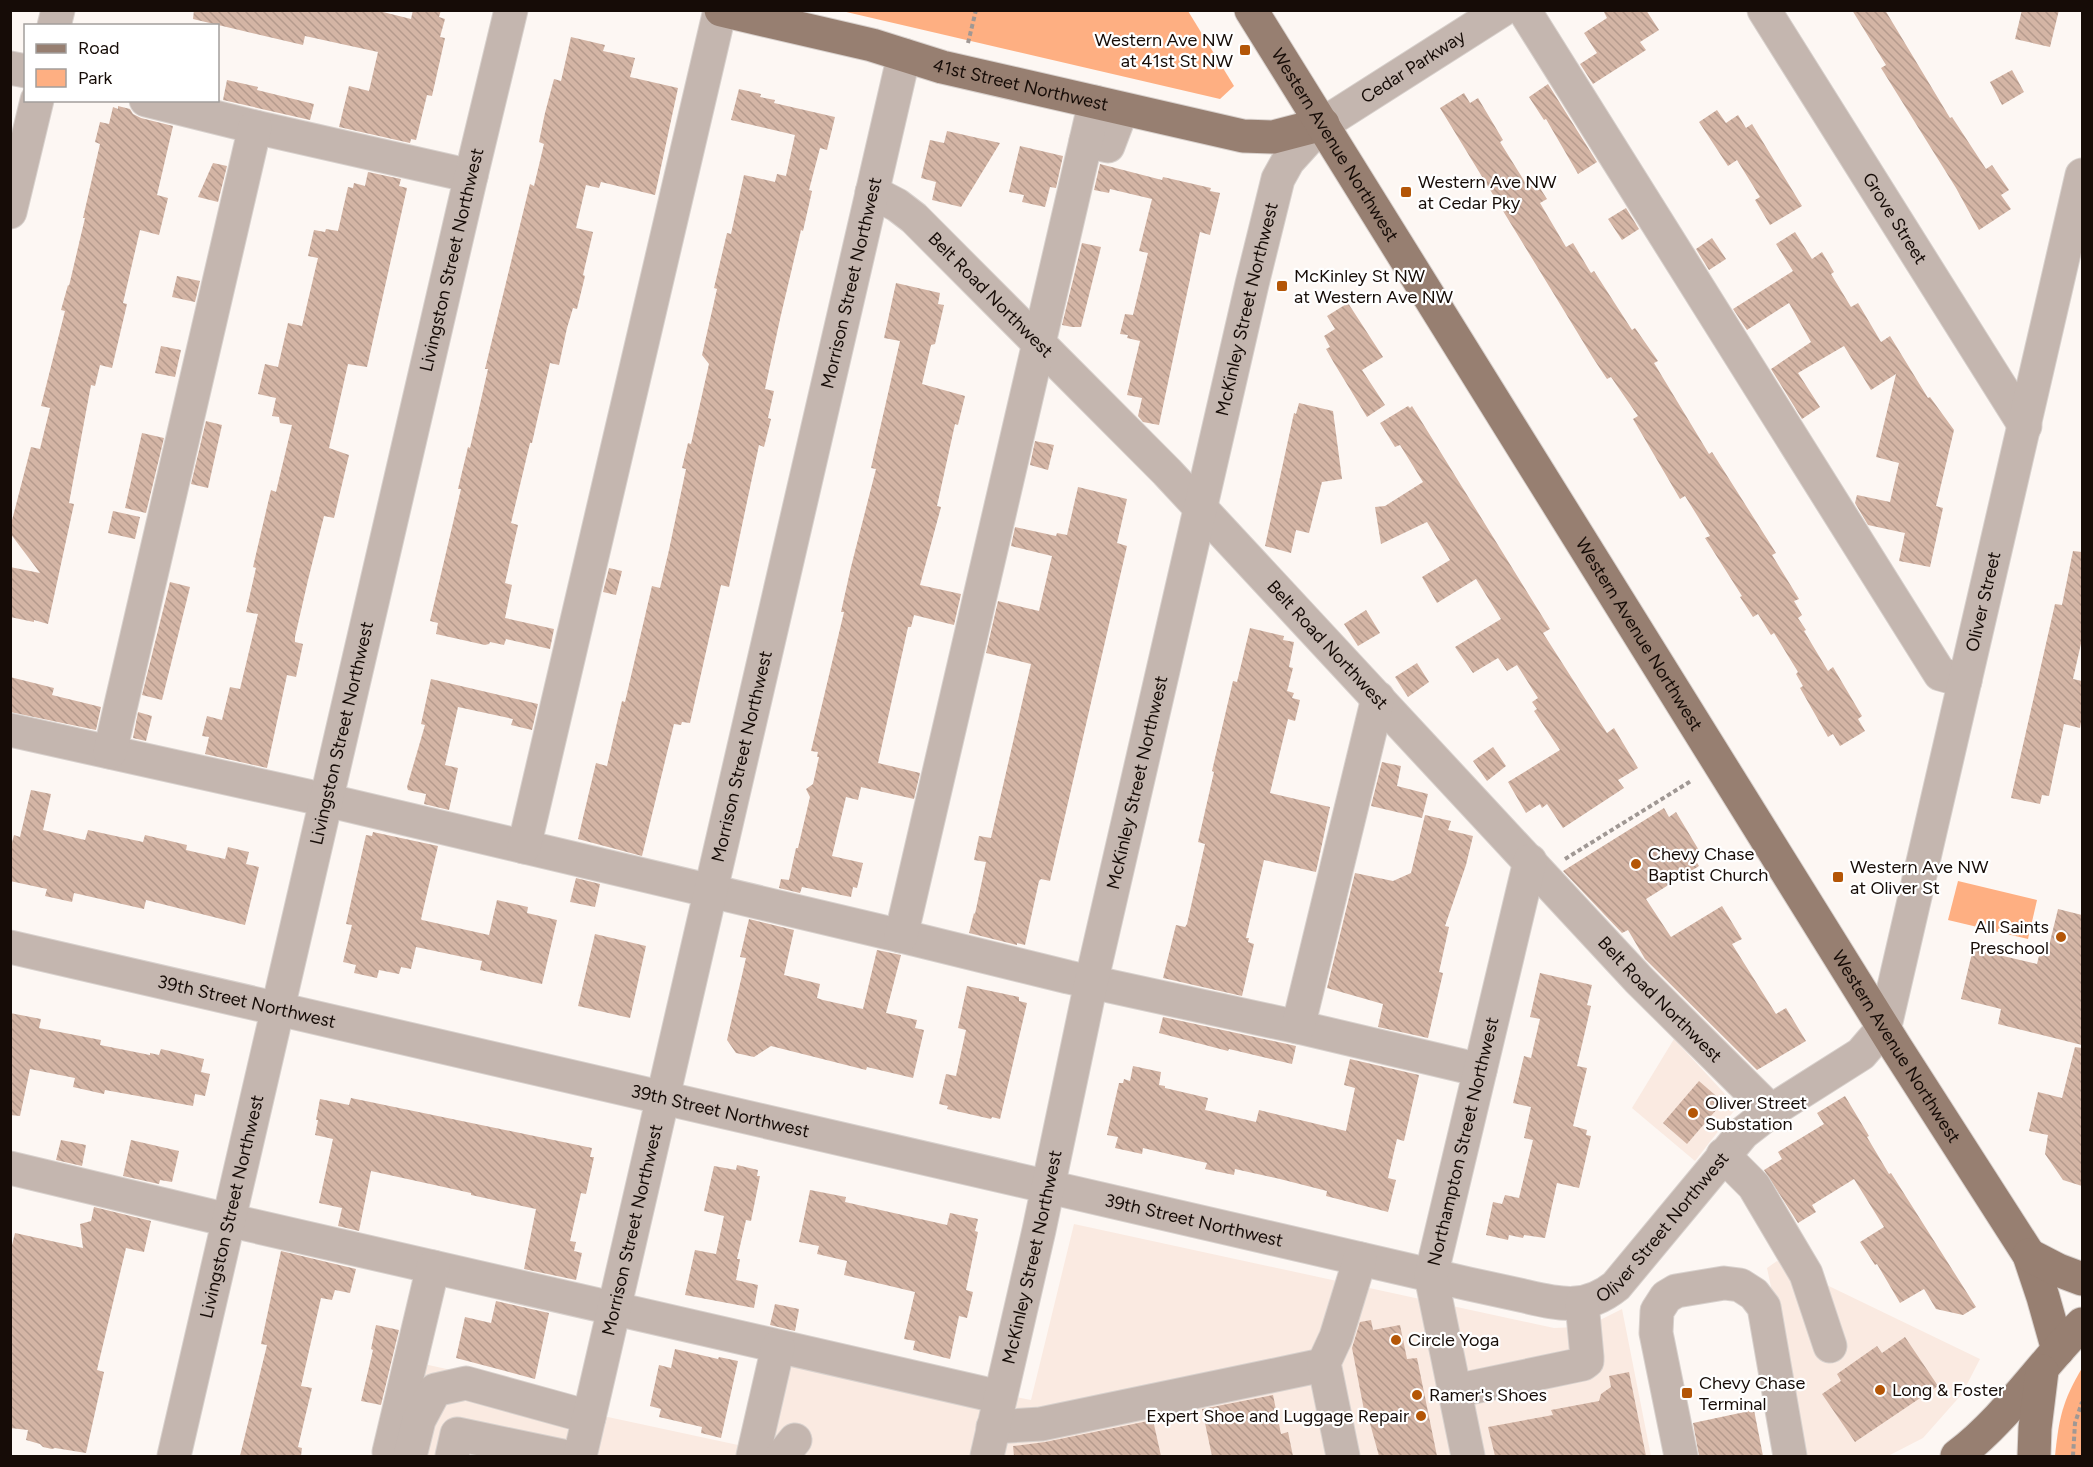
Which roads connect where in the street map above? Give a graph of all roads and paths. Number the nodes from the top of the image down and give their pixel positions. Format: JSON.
{"nodes":[{"id":1,"x":511,"y":10,"type":"edge"},
{"id":2,"x":720,"y":10,"type":"edge"},
{"id":3,"x":976,"y":10,"type":"edge"},
{"id":4,"x":1251,"y":10,"type":"edge"},
{"id":5,"x":1502,"y":10,"type":"edge"},
{"id":6,"x":1524,"y":10,"type":"edge"},
{"id":7,"x":1764,"y":10,"type":"edge"},
{"id":8,"x":968,"y":44,"type":"dead end"},
{"id":9,"x":904,"y":55,"type":"junction"},
{"id":10,"x":37,"y":102,"type":"edge"},
{"id":11,"x":154,"y":102,"type":"edge"},
{"id":12,"x":1109,"y":106,"type":"junction"},
{"id":13,"x":1323,"y":124,"type":"junction"},
{"id":14,"x":255,"y":127,"type":"junction"},
{"id":15,"x":2082,"y":175,"type":"edge"},
{"id":16,"x":471,"y":176,"type":"junction"},
{"id":17,"x":872,"y":192,"type":"junction"},
{"id":18,"x":10,"y":212,"type":"edge"},
{"id":19,"x":1038,"y":341,"type":"junction"},
{"id":20,"x":2025,"y":426,"type":"junction"},
{"id":21,"x":1200,"y":507,"type":"junction"},
{"id":22,"x":1965,"y":681,"type":"junction"},
{"id":23,"x":1378,"y":698,"type":"junction"},
{"id":24,"x":10,"y":730,"type":"edge"},
{"id":25,"x":110,"y":752,"type":"junction"},
{"id":26,"x":1691,"y":781,"type":"dead end"},
{"id":27,"x":326,"y":800,"type":"junction"},
{"id":28,"x":524,"y":848,"type":"junction"},
{"id":29,"x":1536,"y":867,"type":"junction"},
{"id":30,"x":710,"y":891,"type":"junction"},
{"id":31,"x":901,"y":936,"type":"junction"},
{"id":32,"x":10,"y":947,"type":"edge"},
{"id":33,"x":1091,"y":982,"type":"junction"},
{"id":34,"x":277,"y":1009,"type":"junction"},
{"id":35,"x":1885,"y":1026,"type":"junction"},
{"id":36,"x":1298,"y":1027,"type":"junction"},
{"id":37,"x":1480,"y":1070,"type":"junction"},
{"id":38,"x":662,"y":1098,"type":"junction"},
{"id":39,"x":1771,"y":1111,"type":"junction"},
{"id":40,"x":1723,"y":1155,"type":"junction"},
{"id":41,"x":12,"y":1174,"type":"edge"},
{"id":42,"x":1048,"y":1188,"type":"junction"},
{"id":43,"x":228,"y":1220,"type":"junction"},
{"id":44,"x":2029,"y":1255,"type":"junction"},
{"id":45,"x":1360,"y":1259,"type":"junction"},
{"id":46,"x":433,"y":1267,"type":"junction"},
{"id":47,"x":1431,"y":1276,"type":"junction"},
{"id":48,"x":2082,"y":1279,"type":"edge"},
{"id":49,"x":1582,"y":1303,"type":"junction"},
{"id":50,"x":614,"y":1309,"type":"junction"},
{"id":51,"x":2082,"y":1324,"type":"edge"},
{"id":52,"x":1830,"y":1346,"type":"dead end"},
{"id":53,"x":778,"y":1347,"type":"junction"},
{"id":54,"x":2050,"y":1360,"type":"junction"},
{"id":55,"x":1324,"y":1363,"type":"junction"},
{"id":56,"x":1455,"y":1391,"type":"junction"},
{"id":57,"x":2082,"y":1402,"type":"edge"},
{"id":58,"x":589,"y":1417,"type":"junction"},
{"id":59,"x":993,"y":1427,"type":"edge"},
{"id":60,"x":174,"y":1456,"type":"edge"},
{"id":61,"x":388,"y":1456,"type":"edge"},
{"id":62,"x":410,"y":1456,"type":"edge"},
{"id":63,"x":452,"y":1456,"type":"edge"},
{"id":64,"x":562,"y":1456,"type":"edge"},
{"id":65,"x":580,"y":1456,"type":"edge"},
{"id":66,"x":753,"y":1456,"type":"edge"},
{"id":67,"x":1343,"y":1456,"type":"edge"},
{"id":68,"x":1468,"y":1456,"type":"edge"},
{"id":69,"x":1681,"y":1456,"type":"edge"},
{"id":70,"x":1790,"y":1456,"type":"edge"},
{"id":71,"x":1957,"y":1456,"type":"edge"},
{"id":72,"x":2034,"y":1456,"type":"edge"},
{"id":73,"x":2073,"y":1456,"type":"edge"}],
"edges":[{"from":1,"to":16,"type":"street","name":"Livingston Street Northwest"},
{"from":2,"to":9,"type":"main road","name":"41st Street Northwest"},
{"from":2,"to":28,"type":"street"},
{"from":3,"to":8,"type":"path"},
{"from":4,"to":13,"type":"main road","name":"Western Avenue Northwest"},
{"from":5,"to":13,"type":"street","name":"Cedar Parkway"},
{"from":6,"to":22,"type":"street"},
{"from":7,"to":20,"type":"street","name":"Grove Street"},
{"from":9,"to":12,"type":"main road","name":"41st Street Northwest"},
{"from":9,"to":17,"type":"street","name":"Morrison Street Northwest"},
{"from":10,"to":18,"type":"street"},
{"from":11,"to":14,"type":"street"},
{"from":12,"to":13,"type":"main road","name":"41st Street Northwest"},
{"from":12,"to":19,"type":"street"},
{"from":13,"to":21,"type":"street","name":"McKinley Street Northwest"},
{"from":13,"to":35,"type":"main road","name":"Western Avenue Northwest"},
{"from":14,"to":16,"type":"street"},
{"from":14,"to":25,"type":"street"},
{"from":15,"to":20,"type":"street","name":"Oliver Street"},
{"from":16,"to":27,"type":"street","name":"Livingston Street Northwest"},
{"from":17,"to":19,"type":"street","name":"Belt Road Northwest"},
{"from":17,"to":30,"type":"street","name":"Morrison Street Northwest"},
{"from":19,"to":21,"type":"street","name":"Belt Road Northwest"},
{"from":19,"to":31,"type":"street"},
{"from":20,"to":22,"type":"street","name":"Oliver Street"},
{"from":21,"to":23,"type":"street","name":"Belt Road Northwest"},
{"from":21,"to":33,"type":"street","name":"McKinley Street Northwest"},
{"from":22,"to":35,"type":"street","name":"Oliver Street"},
{"from":23,"to":29,"type":"street","name":"Belt Road Northwest"},
{"from":23,"to":36,"type":"street"},
{"from":24,"to":25,"type":"street"},
{"from":25,"to":27,"type":"street"},
{"from":26,"to":29,"type":"path"},
{"from":27,"to":28,"type":"street"},
{"from":27,"to":34,"type":"street","name":"Livingston Street Northwest"},
{"from":28,"to":30,"type":"street"},
{"from":29,"to":37,"type":"street","name":"Northampton Street Northwest"},
{"from":29,"to":39,"type":"street","name":"Belt Road Northwest"},
{"from":30,"to":31,"type":"street"},
{"from":30,"to":38,"type":"street","name":"Morrison Street Northwest"},
{"from":31,"to":33,"type":"street"},
{"from":32,"to":34,"type":"street","name":"39th Street Northwest"},
{"from":33,"to":36,"type":"street"},
{"from":33,"to":42,"type":"street","name":"McKinley Street Northwest"},
{"from":34,"to":38,"type":"street","name":"39th Street Northwest"},
{"from":34,"to":43,"type":"street","name":"Livingston Street Northwest"},
{"from":35,"to":39,"type":"street","name":"Oliver Street Northwest"},
{"from":35,"to":44,"type":"main road","name":"Western Avenue Northwest"},
{"from":36,"to":37,"type":"street"},
{"from":37,"to":47,"type":"street","name":"Northampton Street Northwest"},
{"from":38,"to":42,"type":"street","name":"39th Street Northwest"},
{"from":38,"to":50,"type":"street","name":"Morrison Street Northwest"},
{"from":39,"to":40,"type":"street","name":"Oliver Street Northwest"},
{"from":40,"to":49,"type":"street","name":"Oliver Street Northwest"},
{"from":40,"to":52,"type":"street"},
{"from":41,"to":43,"type":"street"},
{"from":42,"to":45,"type":"street","name":"39th Street Northwest"},
{"from":42,"to":59,"type":"street","name":"McKinley Street Northwest"},
{"from":43,"to":46,"type":"street"},
{"from":43,"to":60,"type":"street","name":"Livingston Street Northwest"},
{"from":44,"to":48,"type":"main road"},
{"from":44,"to":54,"type":"main road","name":"Western Avenue Northwest"},
{"from":45,"to":47,"type":"street","name":"39th Street Northwest"},
{"from":45,"to":55,"type":"street"},
{"from":46,"to":50,"type":"street"},
{"from":46,"to":61,"type":"street"},
{"from":47,"to":49,"type":"street","name":"Oliver Street Northwest"},
{"from":47,"to":56,"type":"street","name":"Northampton Street Northwest"},
{"from":49,"to":56,"type":"street"},
{"from":50,"to":53,"type":"street"},
{"from":50,"to":58,"type":"street","name":"Morrison Street Northwest"},
{"from":51,"to":54,"type":"main road"},
{"from":53,"to":59,"type":"street"},
{"from":53,"to":66,"type":"street"},
{"from":54,"to":71,"type":"main road"},
{"from":54,"to":72,"type":"main road"},
{"from":55,"to":59,"type":"street"},
{"from":55,"to":67,"type":"street"},
{"from":56,"to":68,"type":"street","name":"Northampton Street Northwest"},
{"from":57,"to":73,"type":"path"},
{"from":58,"to":62,"type":"street"},
{"from":58,"to":65,"type":"street","name":"Morrison Street Northwest"},
{"from":63,"to":64,"type":"street"},
{"from":69,"to":70,"type":"street"}]}
